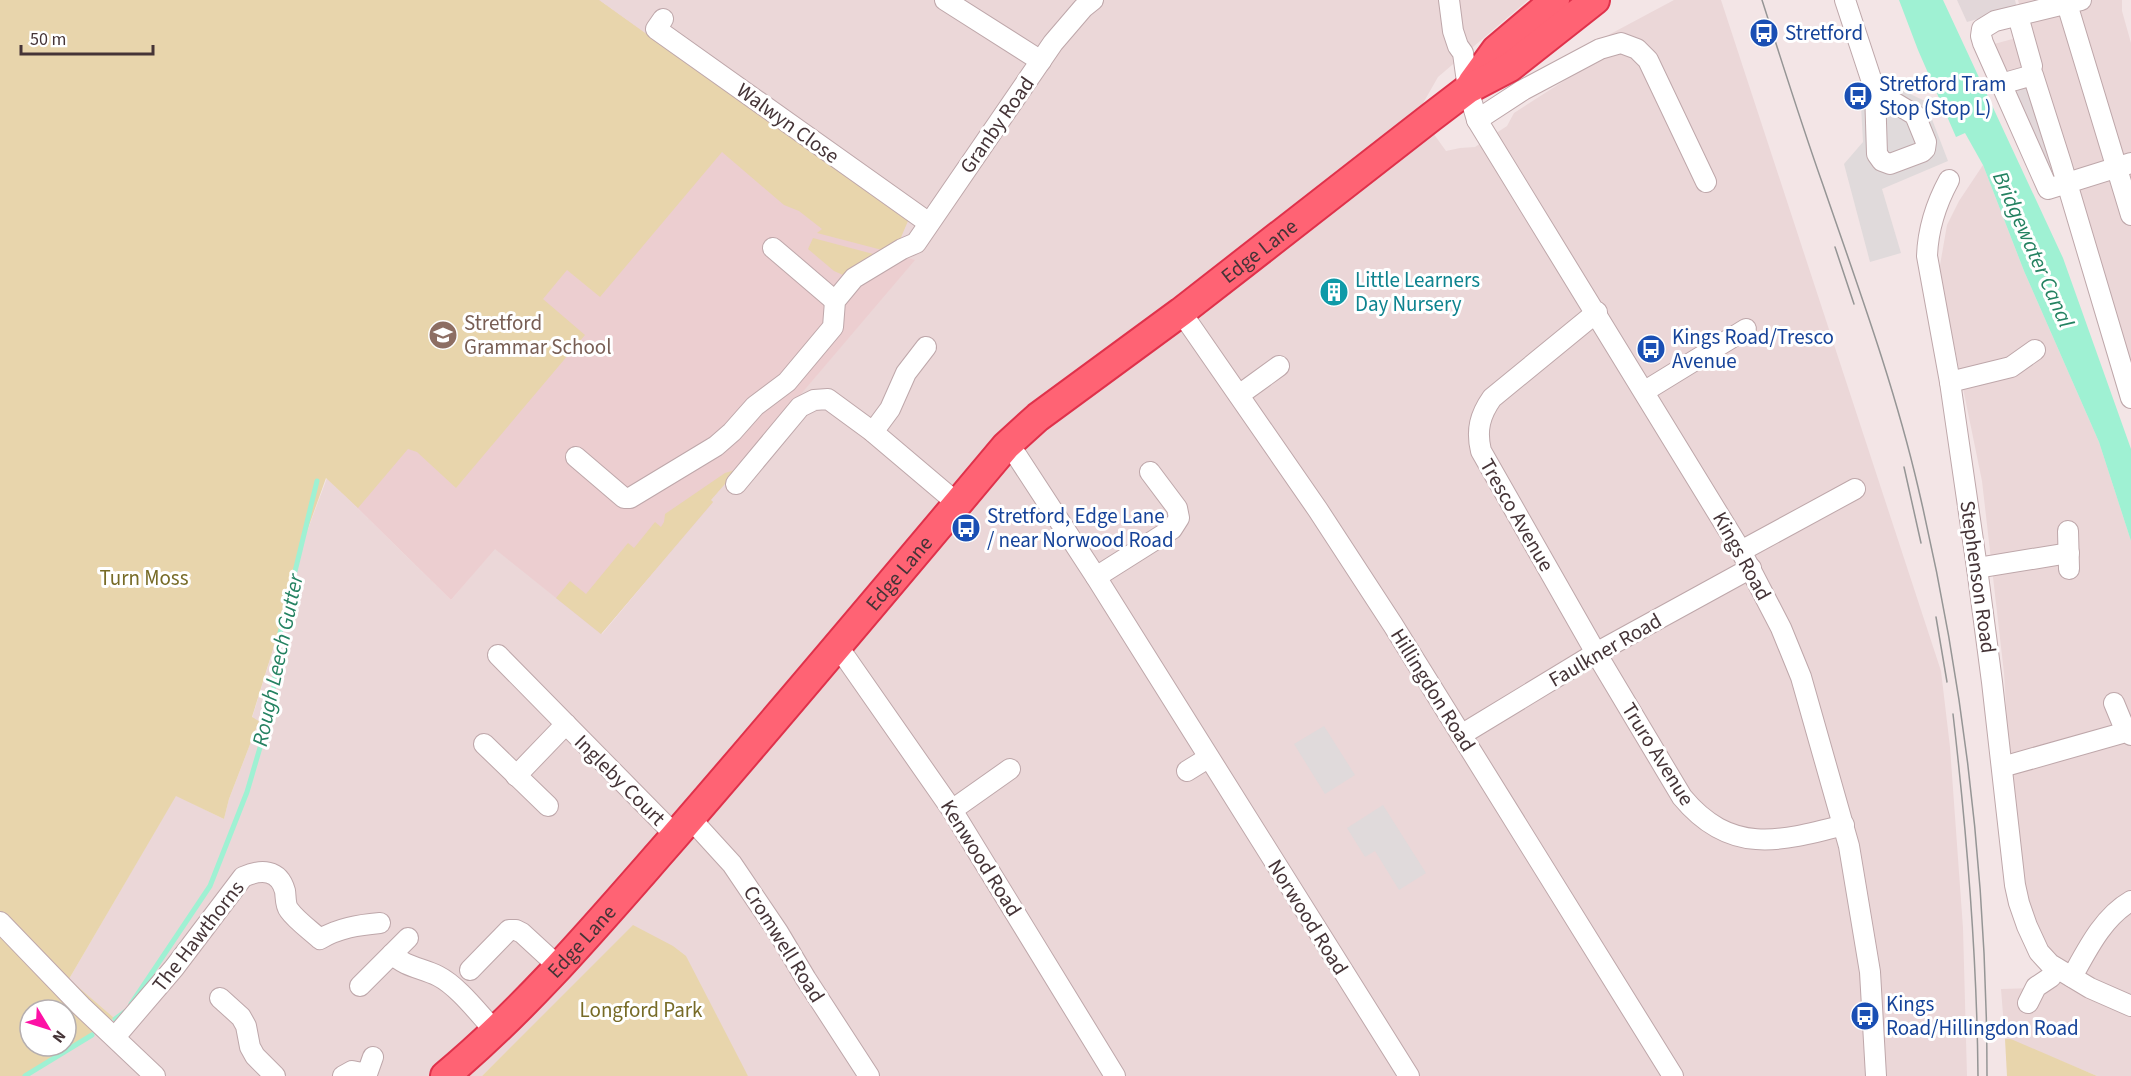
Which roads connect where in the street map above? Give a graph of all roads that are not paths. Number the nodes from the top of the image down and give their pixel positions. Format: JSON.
{"nodes":[{"id":1,"x":945,"y":0,"type":"edge"},
{"id":2,"x":1093,"y":0,"type":"edge"},
{"id":3,"x":1449,"y":0,"type":"edge"},
{"id":4,"x":1555,"y":0,"type":"edge"},
{"id":5,"x":1595,"y":0,"type":"edge"},
{"id":6,"x":1845,"y":0,"type":"edge"},
{"id":7,"x":2075,"y":1,"type":"edge"},
{"id":8,"x":2018,"y":16,"type":"junction"},
{"id":9,"x":663,"y":20,"type":"dead end"},
{"id":10,"x":1041,"y":61,"type":"junction"},
{"id":11,"x":2032,"y":66,"type":"dead end"},
{"id":12,"x":2001,"y":84,"type":"junction"},
{"id":13,"x":1468,"y":89,"type":"junction"},
{"id":14,"x":1875,"y":91,"type":"dead end"},
{"id":15,"x":1477,"y":120,"type":"junction"},
{"id":16,"x":2124,"y":166,"type":"edge"},
{"id":17,"x":1949,"y":180,"type":"dead end"},
{"id":18,"x":1706,"y":182,"type":"dead end"},
{"id":19,"x":2057,"y":187,"type":"junction"},
{"id":20,"x":2131,"y":215,"type":"edge"},
{"id":21,"x":928,"y":223,"type":"junction"},
{"id":22,"x":773,"y":248,"type":"dead end"},
{"id":23,"x":835,"y":301,"type":"junction"},
{"id":24,"x":1181,"y":312,"type":"junction"},
{"id":25,"x":1597,"y":312,"type":"junction"},
{"id":26,"x":1746,"y":329,"type":"dead end"},
{"id":27,"x":927,"y":347,"type":"dead end"},
{"id":28,"x":2036,"y":350,"type":"dead end"},
{"id":29,"x":1279,"y":366,"type":"dead end"},
{"id":30,"x":1950,"y":382,"type":"junction"},
{"id":31,"x":1645,"y":391,"type":"junction"},
{"id":32,"x":1239,"y":395,"type":"junction"},
{"id":33,"x":2131,"y":398,"type":"edge"},
{"id":34,"x":873,"y":432,"type":"junction"},
{"id":35,"x":1006,"y":446,"type":"junction"},
{"id":36,"x":576,"y":457,"type":"dead end"},
{"id":37,"x":1150,"y":472,"type":"dead end"},
{"id":38,"x":736,"y":484,"type":"dead end"},
{"id":39,"x":1855,"y":489,"type":"dead end"},
{"id":40,"x":957,"y":504,"type":"junction"},
{"id":41,"x":2068,"y":531,"type":"dead end"},
{"id":42,"x":1746,"y":559,"type":"junction"},
{"id":43,"x":1977,"y":568,"type":"junction"},
{"id":44,"x":1096,"y":577,"type":"junction"},
{"id":45,"x":835,"y":648,"type":"junction"},
{"id":46,"x":1596,"y":653,"type":"junction"},
{"id":47,"x":498,"y":655,"type":"dead end"},
{"id":48,"x":2114,"y":703,"type":"dead end"},
{"id":49,"x":566,"y":724,"type":"junction"},
{"id":50,"x":2128,"y":733,"type":"edge"},
{"id":51,"x":1461,"y":735,"type":"junction"},
{"id":52,"x":484,"y":744,"type":"dead end"},
{"id":53,"x":1208,"y":758,"type":"junction"},
{"id":54,"x":2002,"y":767,"type":"junction"},
{"id":55,"x":1010,"y":769,"type":"dead end"},
{"id":56,"x":1187,"y":771,"type":"dead end"},
{"id":57,"x":516,"y":776,"type":"junction"},
{"id":58,"x":548,"y":806,"type":"dead end"},
{"id":59,"x":952,"y":810,"type":"junction"},
{"id":60,"x":1844,"y":825,"type":"junction"},
{"id":61,"x":683,"y":826,"type":"junction"},
{"id":62,"x":2131,"y":901,"type":"edge"},
{"id":63,"x":0,"y":922,"type":"edge"},
{"id":64,"x":371,"y":929,"type":"dead end"},
{"id":65,"x":408,"y":938,"type":"dead end"},
{"id":66,"x":392,"y":954,"type":"junction"},
{"id":67,"x":559,"y":967,"type":"junction"},
{"id":68,"x":470,"y":970,"type":"dead end"},
{"id":69,"x":2064,"y":973,"type":"junction"},
{"id":70,"x":360,"y":986,"type":"dead end"},
{"id":71,"x":220,"y":998,"type":"dead end"},
{"id":72,"x":2028,"y":1003,"type":"dead end"},
{"id":73,"x":2131,"y":1006,"type":"edge"},
{"id":74,"x":495,"y":1031,"type":"junction"},
{"id":75,"x":115,"y":1037,"type":"junction"},
{"id":76,"x":370,"y":1069,"type":"edge"},
{"id":77,"x":155,"y":1076,"type":"edge"},
{"id":78,"x":275,"y":1076,"type":"edge"},
{"id":79,"x":343,"y":1076,"type":"edge"},
{"id":80,"x":445,"y":1076,"type":"edge"},
{"id":81,"x":868,"y":1076,"type":"edge"},
{"id":82,"x":1115,"y":1076,"type":"edge"},
{"id":83,"x":1409,"y":1076,"type":"edge"},
{"id":84,"x":1673,"y":1076,"type":"edge"},
{"id":85,"x":1876,"y":1076,"type":"edge"}],
"edges":[{"from":1,"to":10,"type":"street"},
{"from":2,"to":10,"type":"street","name":"Granby Road"},
{"from":3,"to":13,"type":"street","name":"Kings Road"},
{"from":4,"to":13,"type":"highway","name":"Edge Lane"},
{"from":5,"to":13,"type":"highway","name":"Edge Lane"},
{"from":6,"to":14,"type":"street"},
{"from":7,"to":8,"type":"street"},
{"from":7,"to":16,"type":"street"},
{"from":8,"to":11,"type":"street"},
{"from":8,"to":12,"type":"street"},
{"from":9,"to":21,"type":"street","name":"Walwyn Close"},
{"from":10,"to":21,"type":"street","name":"Granby Road"},
{"from":12,"to":19,"type":"street"},
{"from":12,"to":19,"type":"street"},
{"from":13,"to":15,"type":"street","name":"Kings Road"},
{"from":13,"to":24,"type":"highway","name":"Edge Lane"},
{"from":15,"to":18,"type":"street"},
{"from":15,"to":25,"type":"street","name":"Kings Road"},
{"from":16,"to":19,"type":"street"},
{"from":16,"to":20,"type":"street"},
{"from":17,"to":30,"type":"street","name":"Stephenson Road"},
{"from":19,"to":33,"type":"street"},
{"from":21,"to":23,"type":"street","name":"Granby Road"},
{"from":22,"to":23,"type":"street"},
{"from":23,"to":36,"type":"street"},
{"from":24,"to":32,"type":"street","name":"Hillingdon Road"},
{"from":24,"to":35,"type":"highway","name":"Edge Lane"},
{"from":25,"to":31,"type":"street","name":"Kings Road"},
{"from":25,"to":46,"type":"street","name":"Tresco Avenue"},
{"from":26,"to":31,"type":"street"},
{"from":27,"to":34,"type":"street"},
{"from":28,"to":30,"type":"street"},
{"from":29,"to":32,"type":"street"},
{"from":30,"to":43,"type":"street","name":"Stephenson Road"},
{"from":31,"to":42,"type":"street","name":"Kings Road"},
{"from":32,"to":51,"type":"street","name":"Hillingdon Road"},
{"from":34,"to":38,"type":"street"},
{"from":34,"to":40,"type":"street"},
{"from":35,"to":40,"type":"highway","name":"Edge Lane"},
{"from":35,"to":44,"type":"street","name":"Norwood Road"},
{"from":37,"to":44,"type":"street"},
{"from":39,"to":42,"type":"street","name":"Faulkner Road"},
{"from":40,"to":45,"type":"highway","name":"Edge Lane"},
{"from":41,"to":43,"type":"street"},
{"from":42,"to":46,"type":"street","name":"Faulkner Road"},
{"from":42,"to":60,"type":"street","name":"Kings Road"},
{"from":43,"to":54,"type":"street","name":"Stephenson Road"},
{"from":44,"to":53,"type":"street","name":"Norwood Road"},
{"from":45,"to":59,"type":"street","name":"Kenwood Road"},
{"from":45,"to":61,"type":"highway","name":"Edge Lane"},
{"from":46,"to":51,"type":"street","name":"Faulkner Road"},
{"from":46,"to":60,"type":"street","name":"Truro Avenue"},
{"from":47,"to":49,"type":"street","name":"Ingleby Court"},
{"from":48,"to":50,"type":"street"},
{"from":49,"to":57,"type":"street","name":"Ingleby Court"},
{"from":49,"to":61,"type":"street","name":"Ingleby Court"},
{"from":50,"to":54,"type":"street"},
{"from":51,"to":84,"type":"street","name":"Hillingdon Road"},
{"from":52,"to":57,"type":"street"},
{"from":53,"to":56,"type":"street"},
{"from":53,"to":83,"type":"street","name":"Norwood Road"},
{"from":54,"to":69,"type":"street","name":"Stephenson Road"},
{"from":55,"to":59,"type":"street"},
{"from":57,"to":58,"type":"street"},
{"from":59,"to":82,"type":"street","name":"Kenwood Road"},
{"from":60,"to":85,"type":"street","name":"Kings Road"},
{"from":61,"to":67,"type":"highway","name":"Edge Lane"},
{"from":61,"to":81,"type":"street","name":"Cromwell Road"},
{"from":62,"to":69,"type":"street"},
{"from":63,"to":75,"type":"street"},
{"from":64,"to":75,"type":"street","name":"The Hawthorns"},
{"from":65,"to":66,"type":"street"},
{"from":66,"to":70,"type":"street"},
{"from":66,"to":74,"type":"street"},
{"from":67,"to":68,"type":"street"},
{"from":67,"to":74,"type":"highway","name":"Edge Lane"},
{"from":69,"to":72,"type":"street"},
{"from":69,"to":73,"type":"street","name":"Stephenson Road"},
{"from":71,"to":78,"type":"street"},
{"from":74,"to":80,"type":"highway","name":"Edge Lane"},
{"from":75,"to":77,"type":"street"},
{"from":76,"to":79,"type":"street"}]}
